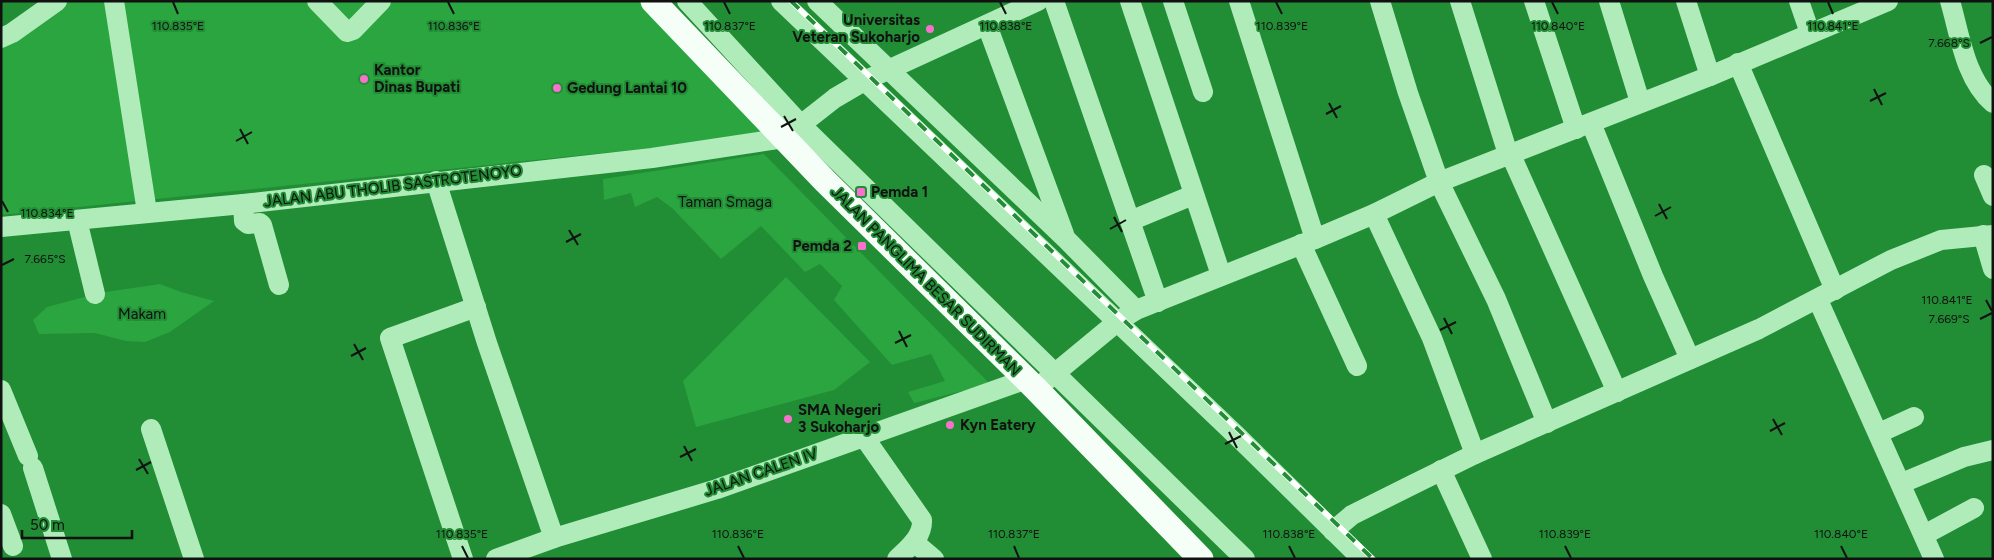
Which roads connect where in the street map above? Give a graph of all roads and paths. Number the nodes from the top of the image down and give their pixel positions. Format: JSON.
{"nodes":[{"id":1,"x":57,"y":1,"type":"edge"},
{"id":2,"x":114,"y":1,"type":"edge"},
{"id":3,"x":317,"y":1,"type":"edge"},
{"id":4,"x":381,"y":1,"type":"edge"},
{"id":5,"x":654,"y":1,"type":"edge"},
{"id":6,"x":687,"y":1,"type":"edge"},
{"id":7,"x":781,"y":1,"type":"edge"},
{"id":8,"x":817,"y":1,"type":"edge"},
{"id":9,"x":1038,"y":1,"type":"edge"},
{"id":10,"x":1054,"y":1,"type":"edge"},
{"id":11,"x":1130,"y":1,"type":"edge"},
{"id":12,"x":1173,"y":1,"type":"edge"},
{"id":13,"x":1239,"y":1,"type":"edge"},
{"id":14,"x":1380,"y":1,"type":"edge"},
{"id":15,"x":1460,"y":1,"type":"edge"},
{"id":16,"x":1534,"y":1,"type":"edge"},
{"id":17,"x":1609,"y":1,"type":"edge"},
{"id":18,"x":1686,"y":1,"type":"edge"},
{"id":19,"x":1799,"y":1,"type":"edge"},
{"id":20,"x":1888,"y":1,"type":"edge"},
{"id":21,"x":1950,"y":1,"type":"edge"},
{"id":22,"x":1862,"y":6,"type":"edge"},
{"id":23,"x":987,"y":25,"type":"junction"},
{"id":24,"x":1810,"y":33,"type":"junction"},
{"id":25,"x":1,"y":38,"type":"edge"},
{"id":26,"x":1738,"y":63,"type":"junction"},
{"id":27,"x":888,"y":69,"type":"junction"},
{"id":28,"x":1710,"y":76,"type":"junction"},
{"id":29,"x":864,"y":81,"type":"junction"},
{"id":30,"x":1203,"y":92,"type":"dead end"},
{"id":31,"x":1640,"y":102,"type":"junction"},
{"id":32,"x":1993,"y":103,"type":"edge"},
{"id":33,"x":1584,"y":126,"type":"junction"},
{"id":34,"x":793,"y":132,"type":"junction"},
{"id":35,"x":1509,"y":154,"type":"junction"},
{"id":36,"x":1984,"y":175,"type":"dead end"},
{"id":37,"x":436,"y":181,"type":"junction"},
{"id":38,"x":1439,"y":182,"type":"junction"},
{"id":39,"x":1193,"y":195,"type":"junction"},
{"id":40,"x":1993,"y":196,"type":"edge"},
{"id":41,"x":243,"y":204,"type":"junction"},
{"id":42,"x":147,"y":212,"type":"junction"},
{"id":43,"x":1374,"y":214,"type":"junction"},
{"id":44,"x":77,"y":220,"type":"junction"},
{"id":45,"x":1130,"y":221,"type":"junction"},
{"id":46,"x":1,"y":228,"type":"edge"},
{"id":47,"x":1988,"y":235,"type":"edge"},
{"id":48,"x":1066,"y":239,"type":"junction"},
{"id":49,"x":1308,"y":241,"type":"junction"},
{"id":50,"x":1993,"y":268,"type":"edge"},
{"id":51,"x":1221,"y":275,"type":"junction"},
{"id":52,"x":279,"y":285,"type":"dead end"},
{"id":53,"x":95,"y":294,"type":"dead end"},
{"id":54,"x":1827,"y":295,"type":"junction"},
{"id":55,"x":1158,"y":302,"type":"junction"},
{"id":56,"x":476,"y":307,"type":"junction"},
{"id":57,"x":1136,"y":310,"type":"junction"},
{"id":58,"x":1117,"y":322,"type":"junction"},
{"id":59,"x":1690,"y":359,"type":"junction"},
{"id":60,"x":1357,"y":366,"type":"dead end"},
{"id":61,"x":1056,"y":372,"type":"junction"},
{"id":62,"x":1030,"y":384,"type":"junction"},
{"id":63,"x":1,"y":390,"type":"edge"},
{"id":64,"x":1617,"y":392,"type":"junction"},
{"id":65,"x":1914,"y":417,"type":"dead end"},
{"id":66,"x":1547,"y":423,"type":"junction"},
{"id":67,"x":151,"y":429,"type":"dead end"},
{"id":68,"x":1879,"y":433,"type":"junction"},
{"id":69,"x":864,"y":437,"type":"junction"},
{"id":70,"x":1993,"y":450,"type":"edge"},
{"id":71,"x":1476,"y":454,"type":"junction"},
{"id":72,"x":1441,"y":470,"type":"junction"},
{"id":73,"x":1902,"y":483,"type":"junction"},
{"id":74,"x":1974,"y":508,"type":"dead end"},
{"id":75,"x":1,"y":514,"type":"edge"},
{"id":76,"x":1333,"y":531,"type":"junction"},
{"id":77,"x":1924,"y":535,"type":"junction"},
{"id":78,"x":554,"y":538,"type":"junction"},
{"id":79,"x":914,"y":542,"type":"junction"},
{"id":80,"x":13,"y":546,"type":"dead end"},
{"id":81,"x":62,"y":559,"type":"edge"},
{"id":82,"x":194,"y":559,"type":"edge"},
{"id":83,"x":463,"y":559,"type":"edge"},
{"id":84,"x":496,"y":559,"type":"edge"},
{"id":85,"x":897,"y":559,"type":"edge"},
{"id":86,"x":934,"y":559,"type":"edge"},
{"id":87,"x":1201,"y":559,"type":"edge"},
{"id":88,"x":1245,"y":559,"type":"edge"},
{"id":89,"x":1362,"y":559,"type":"edge"},
{"id":90,"x":1482,"y":559,"type":"edge"},
{"id":91,"x":1934,"y":559,"type":"edge"}],
"edges":[{"from":1,"to":25,"type":"street"},
{"from":2,"to":42,"type":"street"},
{"from":3,"to":4,"type":"street"},
{"from":5,"to":34,"type":"main road","name":"JALAN PANGLIMA BESAR SUDIRMAN"},
{"from":6,"to":34,"type":"street"},
{"from":7,"to":29,"type":"street"},
{"from":8,"to":27,"type":"street"},
{"from":9,"to":23,"type":"street"},
{"from":10,"to":45,"type":"street"},
{"from":11,"to":39,"type":"street"},
{"from":12,"to":30,"type":"street"},
{"from":13,"to":49,"type":"street"},
{"from":14,"to":38,"type":"street"},
{"from":15,"to":35,"type":"street"},
{"from":16,"to":33,"type":"street"},
{"from":17,"to":31,"type":"street"},
{"from":18,"to":28,"type":"street"},
{"from":19,"to":24,"type":"street"},
{"from":20,"to":22,"type":"street"},
{"from":21,"to":32,"type":"street"},
{"from":22,"to":24,"type":"street"},
{"from":23,"to":27,"type":"street"},
{"from":23,"to":48,"type":"street"},
{"from":24,"to":26,"type":"street"},
{"from":26,"to":28,"type":"street"},
{"from":26,"to":54,"type":"street"},
{"from":27,"to":29,"type":"street"},
{"from":27,"to":48,"type":"street"},
{"from":28,"to":31,"type":"street"},
{"from":29,"to":34,"type":"street"},
{"from":29,"to":58,"type":"street"},
{"from":31,"to":33,"type":"street"},
{"from":33,"to":35,"type":"street"},
{"from":33,"to":59,"type":"street"},
{"from":34,"to":37,"type":"street","name":"JALAN ABU THOLIB SASTROTENOYO"},
{"from":34,"to":61,"type":"street"},
{"from":34,"to":62,"type":"main road","name":"JALAN PANGLIMA BESAR SUDIRMAN"},
{"from":35,"to":38,"type":"street"},
{"from":35,"to":64,"type":"street"},
{"from":36,"to":40,"type":"street"},
{"from":37,"to":41,"type":"street","name":"JALAN ABU THOLIB SASTROTENOYO"},
{"from":37,"to":56,"type":"street"},
{"from":38,"to":43,"type":"street"},
{"from":38,"to":66,"type":"street"},
{"from":39,"to":45,"type":"street"},
{"from":39,"to":51,"type":"street"},
{"from":41,"to":42,"type":"street","name":"JALAN ABU THOLIB SASTROTENOYO"},
{"from":41,"to":52,"type":"street"},
{"from":42,"to":44,"type":"street","name":"JALAN ABU THOLIB SASTROTENOYO"},
{"from":43,"to":49,"type":"street"},
{"from":43,"to":71,"type":"street"},
{"from":44,"to":46,"type":"street","name":"JALAN ABU THOLIB SASTROTENOYO"},
{"from":44,"to":53,"type":"street"},
{"from":45,"to":55,"type":"street"},
{"from":47,"to":50,"type":"street"},
{"from":47,"to":54,"type":"street"},
{"from":48,"to":57,"type":"street"},
{"from":49,"to":51,"type":"street"},
{"from":49,"to":60,"type":"street"},
{"from":51,"to":55,"type":"street"},
{"from":54,"to":59,"type":"street"},
{"from":54,"to":68,"type":"street"},
{"from":55,"to":57,"type":"street"},
{"from":56,"to":78,"type":"street"},
{"from":56,"to":83,"type":"street"},
{"from":57,"to":58,"type":"street"},
{"from":58,"to":61,"type":"street"},
{"from":58,"to":76,"type":"street"},
{"from":59,"to":64,"type":"street"},
{"from":61,"to":62,"type":"street"},
{"from":61,"to":88,"type":"street"},
{"from":62,"to":69,"type":"street","name":"JALAN CALEN IV"},
{"from":62,"to":87,"type":"main road","name":"JALAN PANGLIMA BESAR SUDIRMAN"},
{"from":63,"to":81,"type":"street"},
{"from":64,"to":66,"type":"street"},
{"from":65,"to":68,"type":"street"},
{"from":66,"to":71,"type":"street"},
{"from":67,"to":82,"type":"street"},
{"from":68,"to":73,"type":"street"},
{"from":69,"to":78,"type":"street","name":"JALAN CALEN IV"},
{"from":69,"to":79,"type":"street"},
{"from":70,"to":73,"type":"street"},
{"from":71,"to":72,"type":"street"},
{"from":72,"to":76,"type":"street"},
{"from":72,"to":90,"type":"street"},
{"from":73,"to":77,"type":"street"},
{"from":74,"to":77,"type":"street"},
{"from":75,"to":80,"type":"street"},
{"from":76,"to":89,"type":"street"},
{"from":77,"to":91,"type":"street"},
{"from":78,"to":84,"type":"street","name":"JALAN CALEN IV"},
{"from":79,"to":85,"type":"street"},
{"from":79,"to":86,"type":"street"}]}
